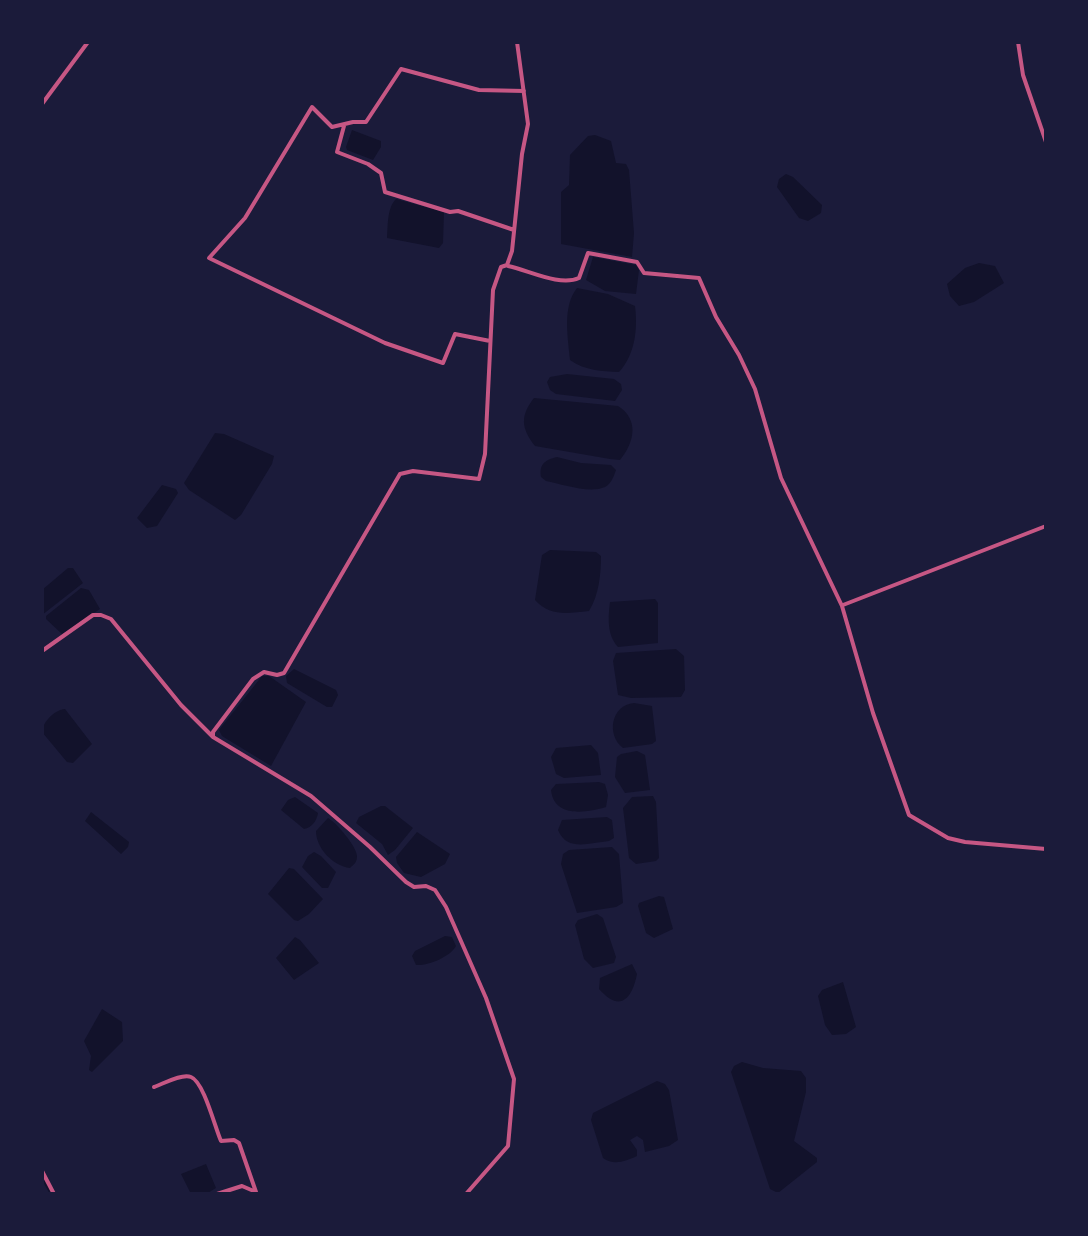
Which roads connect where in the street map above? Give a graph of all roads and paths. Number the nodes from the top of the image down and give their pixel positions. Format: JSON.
{"nodes":[{"id":1,"x":88,"y":42,"type":"edge"},
{"id":2,"x":517,"y":42,"type":"edge"},
{"id":3,"x":1018,"y":42,"type":"edge"},
{"id":4,"x":524,"y":91,"type":"junction"},
{"id":5,"x":42,"y":104,"type":"edge"},
{"id":6,"x":344,"y":126,"type":"junction"},
{"id":7,"x":1046,"y":142,"type":"edge"},
{"id":8,"x":514,"y":230,"type":"junction"},
{"id":9,"x":507,"y":265,"type":"junction"},
{"id":10,"x":490,"y":341,"type":"junction"},
{"id":11,"x":1046,"y":526,"type":"edge"},
{"id":12,"x":842,"y":606,"type":"junction"},
{"id":13,"x":42,"y":651,"type":"edge"},
{"id":14,"x":213,"y":737,"type":"junction"},
{"id":15,"x":1046,"y":849,"type":"edge"},
{"id":16,"x":154,"y":1087,"type":"dead end"},
{"id":17,"x":42,"y":1171,"type":"edge"},
{"id":18,"x":257,"y":1193,"type":"edge"},
{"id":19,"x":54,"y":1194,"type":"edge"},
{"id":20,"x":217,"y":1194,"type":"edge"},
{"id":21,"x":466,"y":1194,"type":"edge"}],
"edges":[{"from":1,"to":5,"type":"street"},
{"from":2,"to":4,"type":"street"},
{"from":3,"to":7,"type":"street"},
{"from":4,"to":6,"type":"street"},
{"from":4,"to":8,"type":"street"},
{"from":6,"to":8,"type":"street"},
{"from":6,"to":10,"type":"street"},
{"from":8,"to":9,"type":"street"},
{"from":9,"to":10,"type":"street"},
{"from":9,"to":12,"type":"street"},
{"from":10,"to":14,"type":"street"},
{"from":11,"to":12,"type":"street"},
{"from":12,"to":15,"type":"street"},
{"from":13,"to":14,"type":"street"},
{"from":14,"to":21,"type":"street"},
{"from":16,"to":18,"type":"street"},
{"from":17,"to":19,"type":"street"},
{"from":18,"to":20,"type":"street"}]}
